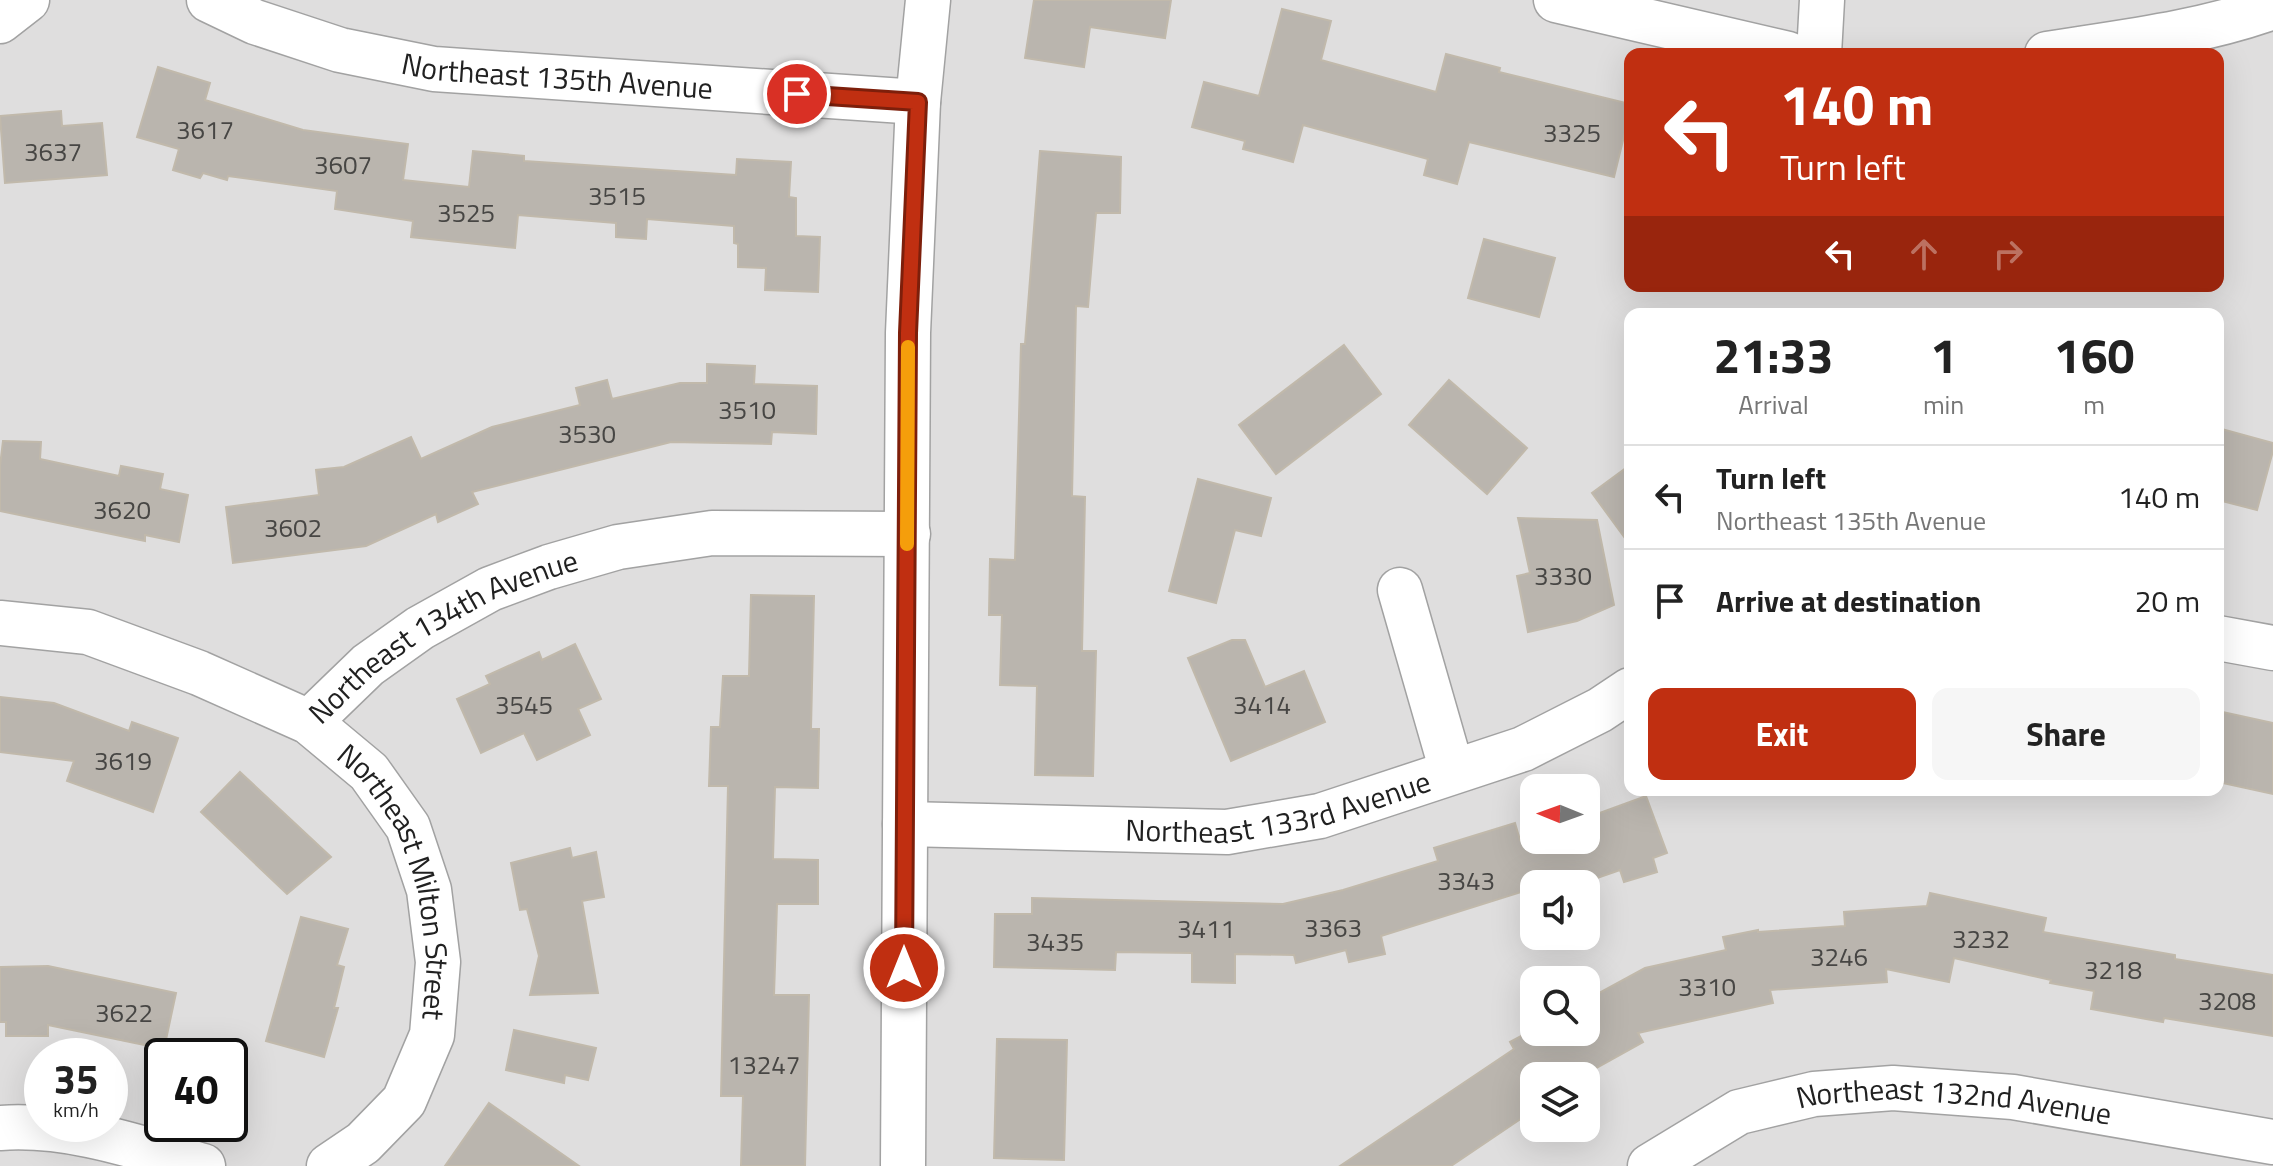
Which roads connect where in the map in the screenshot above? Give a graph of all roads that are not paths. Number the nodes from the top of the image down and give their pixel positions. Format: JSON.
{"nodes":[{"id":1,"x":27,"y":0,"type":"edge"},
{"id":2,"x":209,"y":0,"type":"edge"},
{"id":3,"x":928,"y":0,"type":"edge"},
{"id":4,"x":1556,"y":0,"type":"edge"},
{"id":5,"x":1822,"y":0,"type":"edge"},
{"id":6,"x":2273,"y":7,"type":"edge"},
{"id":7,"x":0,"y":21,"type":"edge"},
{"id":8,"x":1762,"y":48,"type":"edge"},
{"id":9,"x":1819,"y":48,"type":"edge"},
{"id":10,"x":2085,"y":48,"type":"edge"},
{"id":11,"x":918,"y":102,"type":"junction"},
{"id":12,"x":908,"y":534,"type":"junction"},
{"id":13,"x":1400,"y":590,"type":"dead end"},
{"id":14,"x":0,"y":623,"type":"edge"},
{"id":15,"x":2224,"y":639,"type":"edge"},
{"id":16,"x":2273,"y":648,"type":"edge"},
{"id":17,"x":1624,"y":694,"type":"edge"},
{"id":18,"x":309,"y":722,"type":"junction"},
{"id":19,"x":1452,"y":771,"type":"junction"},
{"id":20,"x":905,"y":824,"type":"junction"},
{"id":21,"x":0,"y":1128,"type":"edge"},
{"id":22,"x":2273,"y":1142,"type":"edge"},
{"id":23,"x":203,"y":1166,"type":"edge"},
{"id":24,"x":329,"y":1166,"type":"edge"},
{"id":25,"x":903,"y":1166,"type":"edge"},
{"id":26,"x":1650,"y":1166,"type":"edge"}],
"edges":[{"from":1,"to":7,"type":"street"},
{"from":2,"to":11,"type":"street","name":"Northeast 135th Avenue"},
{"from":3,"to":11,"type":"street"},
{"from":4,"to":8,"type":"street"},
{"from":5,"to":9,"type":"street"},
{"from":6,"to":10,"type":"street"},
{"from":11,"to":12,"type":"street"},
{"from":12,"to":18,"type":"street","name":"Northeast 134th Avenue"},
{"from":12,"to":20,"type":"street"},
{"from":13,"to":19,"type":"street"},
{"from":14,"to":18,"type":"street","name":"Northeast 134th Avenue"},
{"from":15,"to":16,"type":"street"},
{"from":17,"to":19,"type":"street","name":"Northeast 133rd Avenue"},
{"from":18,"to":24,"type":"street","name":"Northeast Milton Street"},
{"from":19,"to":20,"type":"street","name":"Northeast 133rd Avenue"},
{"from":20,"to":25,"type":"street"},
{"from":21,"to":23,"type":"street"},
{"from":22,"to":26,"type":"street","name":"Northeast 132nd Avenue"}]}
